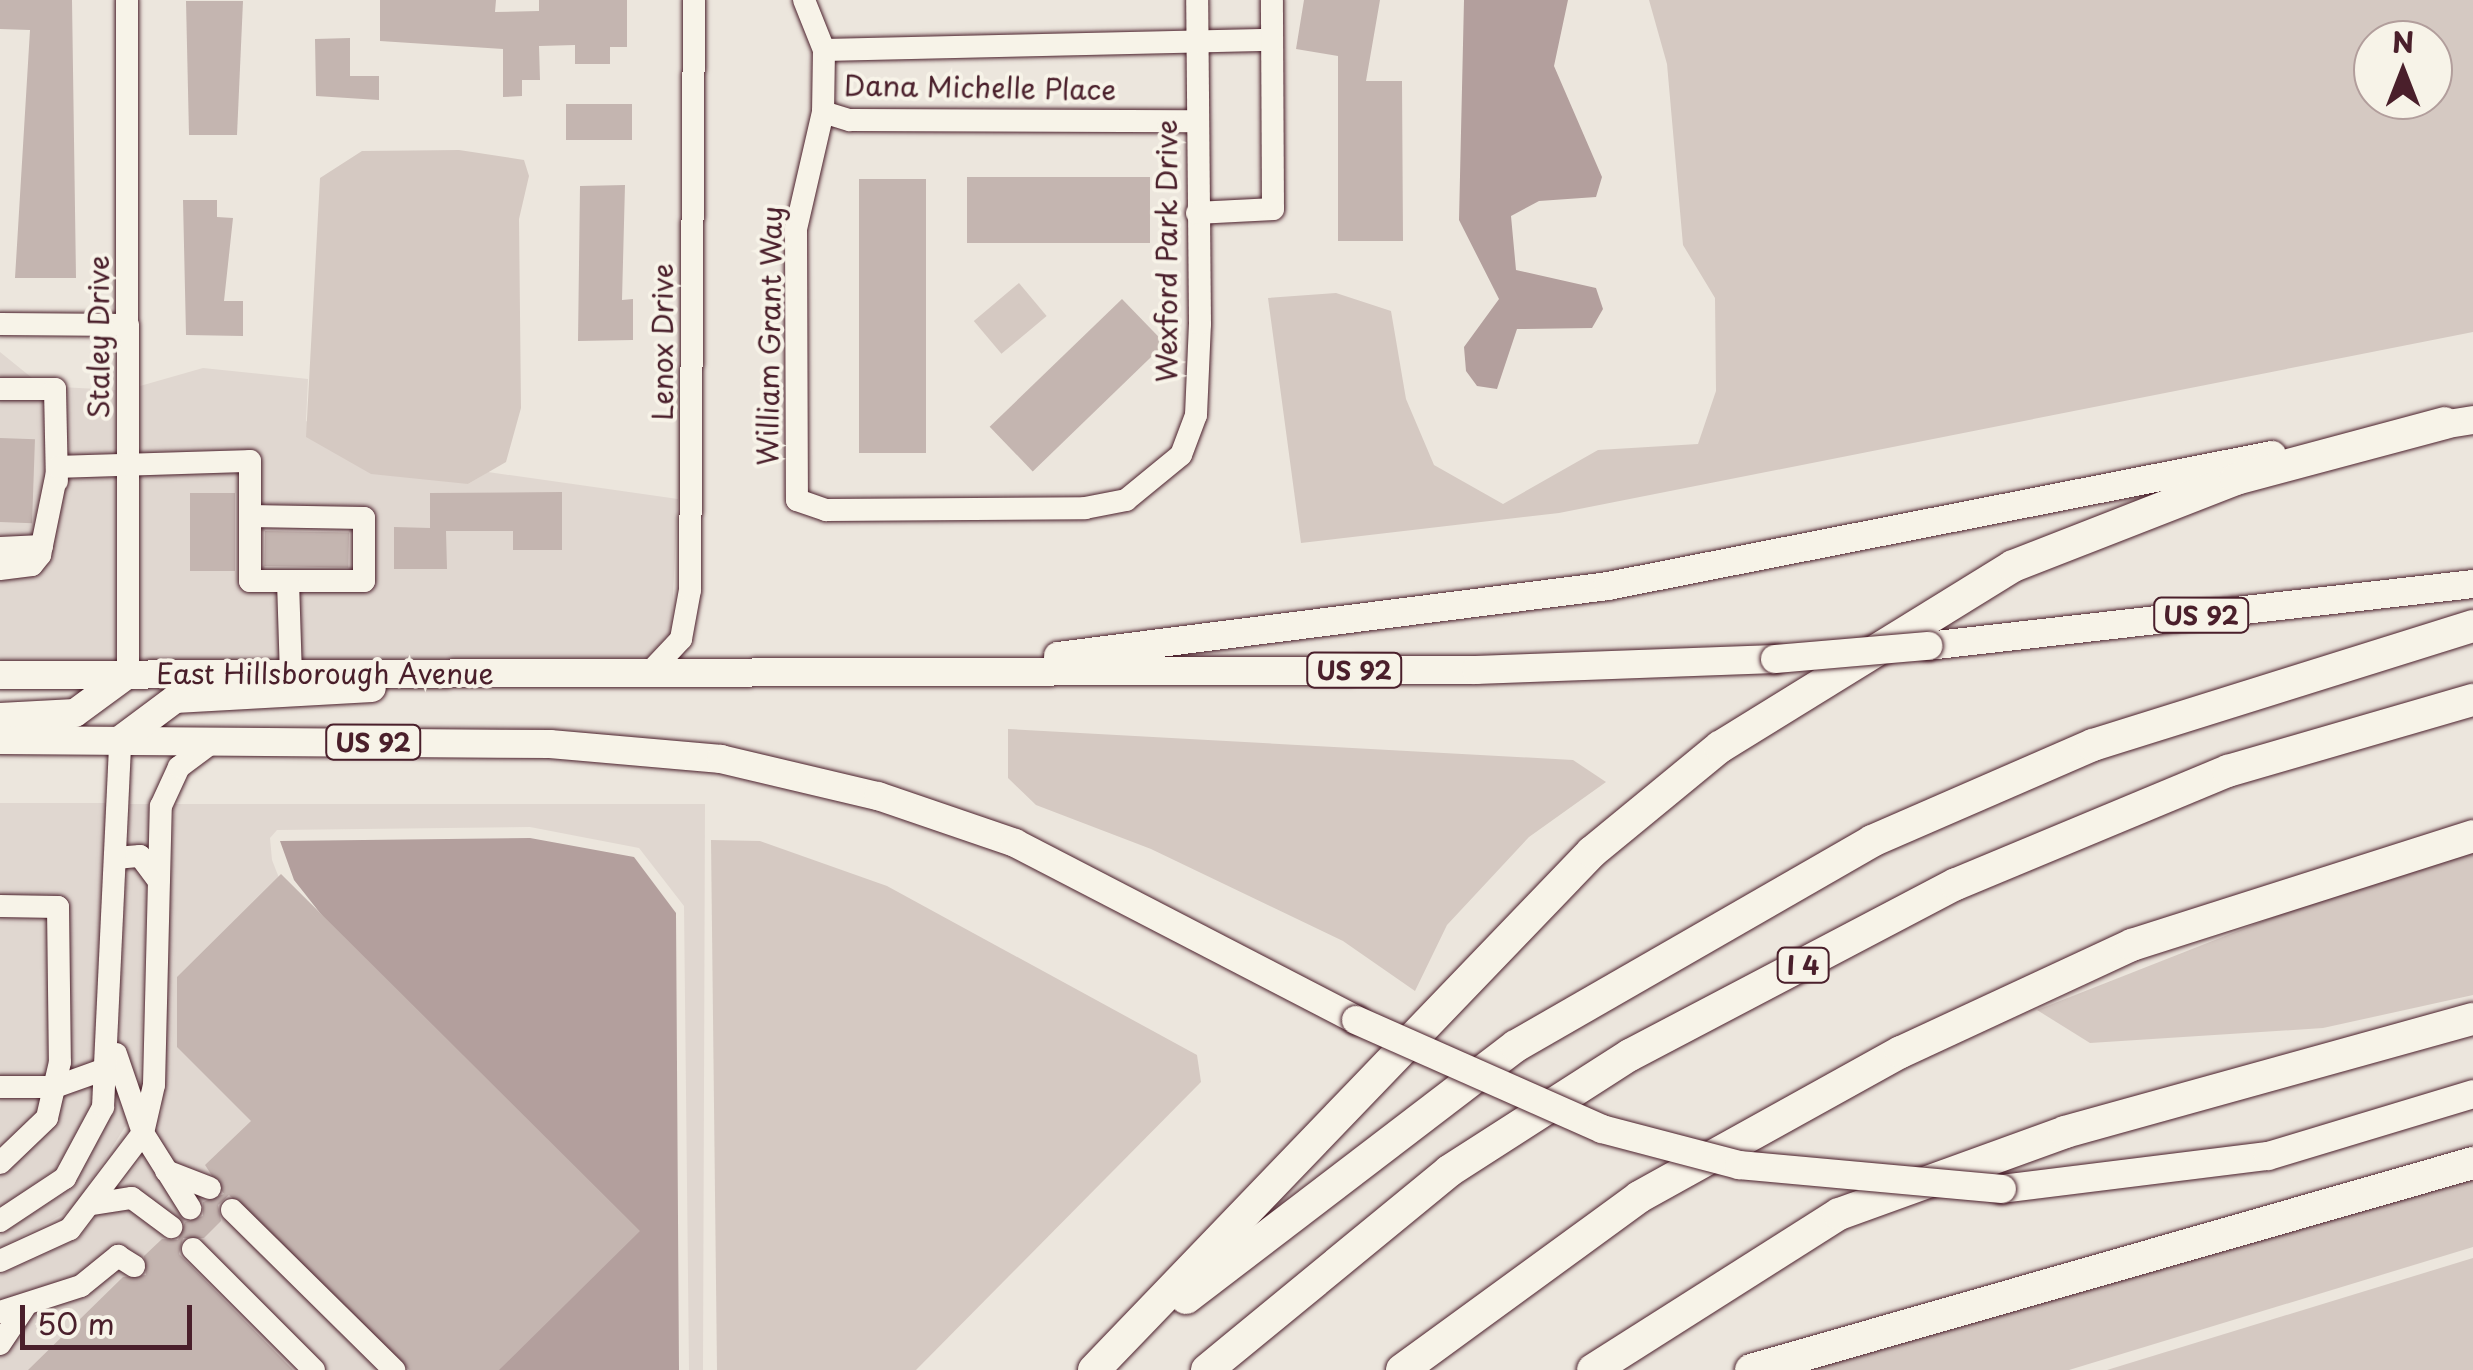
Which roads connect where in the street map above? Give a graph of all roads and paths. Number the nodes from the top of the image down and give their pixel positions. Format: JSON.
{"nodes":[{"id":1,"x":127,"y":0,"type":"edge"},
{"id":2,"x":694,"y":0,"type":"edge"},
{"id":3,"x":804,"y":0,"type":"edge"},
{"id":4,"x":1197,"y":0,"type":"edge"},
{"id":5,"x":1272,"y":0,"type":"edge"},
{"id":6,"x":1272,"y":40,"type":"junction"},
{"id":7,"x":1197,"y":41,"type":"junction"},
{"id":8,"x":824,"y":50,"type":"junction"},
{"id":9,"x":823,"y":112,"type":"junction"},
{"id":10,"x":1195,"y":121,"type":"junction"},
{"id":11,"x":1196,"y":214,"type":"junction"},
{"id":12,"x":0,"y":324,"type":"edge"},
{"id":13,"x":128,"y":325,"type":"junction"},
{"id":14,"x":0,"y":389,"type":"edge"},
{"id":15,"x":2459,"y":422,"type":"edge"},
{"id":16,"x":128,"y":463,"type":"junction"},
{"id":17,"x":58,"y":468,"type":"junction"},
{"id":18,"x":797,"y":500,"type":"joint"},
{"id":19,"x":250,"y":516,"type":"junction"},
{"id":20,"x":42,"y":546,"type":"junction"},
{"id":21,"x":0,"y":548,"type":"edge"},
{"id":22,"x":0,"y":572,"type":"edge"},
{"id":23,"x":288,"y":581,"type":"junction"},
{"id":24,"x":2473,"y":584,"type":"edge"},
{"id":25,"x":2473,"y":626,"type":"edge"},
{"id":26,"x":651,"y":671,"type":"junction"},
{"id":27,"x":932,"y":672,"type":"junction"},
{"id":28,"x":416,"y":673,"type":"junction"},
{"id":29,"x":128,"y":674,"type":"junction"},
{"id":30,"x":292,"y":674,"type":"junction"},
{"id":31,"x":0,"y":675,"type":"edge"},
{"id":32,"x":2473,"y":700,"type":"edge"},
{"id":33,"x":0,"y":718,"type":"edge"},
{"id":34,"x":0,"y":740,"type":"edge"},
{"id":35,"x":120,"y":740,"type":"junction"},
{"id":36,"x":214,"y":741,"type":"junction"},
{"id":37,"x":2473,"y":836,"type":"edge"},
{"id":38,"x":116,"y":858,"type":"junction"},
{"id":39,"x":159,"y":881,"type":"junction"},
{"id":40,"x":0,"y":906,"type":"edge"},
{"id":41,"x":2473,"y":1020,"type":"edge"},
{"id":42,"x":112,"y":1057,"type":"junction"},
{"id":43,"x":55,"y":1086,"type":"junction"},
{"id":44,"x":0,"y":1087,"type":"edge"},
{"id":45,"x":2473,"y":1094,"type":"edge"},
{"id":46,"x":2473,"y":1103,"type":"edge"},
{"id":47,"x":2375,"y":1126,"type":"junction"},
{"id":48,"x":143,"y":1133,"type":"junction"},
{"id":49,"x":0,"y":1162,"type":"edge"},
{"id":50,"x":2473,"y":1163,"type":"edge"},
{"id":51,"x":166,"y":1171,"type":"junction"},
{"id":52,"x":210,"y":1188,"type":"dead end"},
{"id":53,"x":92,"y":1204,"type":"junction"},
{"id":54,"x":148,"y":1204,"type":"junction"},
{"id":55,"x":232,"y":1210,"type":"dead end"},
{"id":56,"x":0,"y":1222,"type":"edge"},
{"id":57,"x":171,"y":1226,"type":"dead end"},
{"id":58,"x":193,"y":1249,"type":"dead end"},
{"id":59,"x":0,"y":1262,"type":"edge"},
{"id":60,"x":134,"y":1266,"type":"dead end"},
{"id":61,"x":26,"y":1306,"type":"junction"},
{"id":62,"x":0,"y":1312,"type":"edge"},
{"id":63,"x":0,"y":1344,"type":"edge"},
{"id":64,"x":1100,"y":1364,"type":"edge"},
{"id":65,"x":314,"y":1370,"type":"edge"},
{"id":66,"x":394,"y":1370,"type":"edge"},
{"id":67,"x":1207,"y":1370,"type":"edge"},
{"id":68,"x":1402,"y":1370,"type":"edge"},
{"id":69,"x":1593,"y":1370,"type":"edge"},
{"id":70,"x":1750,"y":1370,"type":"edge"}],
"edges":[{"from":1,"to":13,"type":"street","name":"Staley Drive"},
{"from":2,"to":26,"type":"street","name":"Lenox Drive"},
{"from":3,"to":8,"type":"street","name":"William Grant Way"},
{"from":4,"to":7,"type":"street","name":"Wexford Park Drive"},
{"from":5,"to":6,"type":"street"},
{"from":6,"to":7,"type":"street","name":"Dana Michelle Place"},
{"from":6,"to":11,"type":"street"},
{"from":7,"to":8,"type":"street","name":"Dana Michelle Place"},
{"from":7,"to":10,"type":"street","name":"Wexford Park Drive"},
{"from":8,"to":9,"type":"street","name":"William Grant Way"},
{"from":9,"to":10,"type":"street","name":"Dana Michelle Place"},
{"from":9,"to":18,"type":"street","name":"William Grant Way"},
{"from":10,"to":11,"type":"street","name":"Wexford Park Drive"},
{"from":11,"to":18,"type":"street","name":"Wexford Park Drive"},
{"from":12,"to":13,"type":"street"},
{"from":13,"to":16,"type":"street","name":"Staley Drive"},
{"from":14,"to":17,"type":"street"},
{"from":15,"to":27,"type":"main road"},
{"from":15,"to":64,"type":"highway"},
{"from":16,"to":17,"type":"street"},
{"from":16,"to":19,"type":"street"},
{"from":16,"to":29,"type":"street","name":"Staley Drive"},
{"from":17,"to":20,"type":"street"},
{"from":17,"to":22,"type":"street"},
{"from":19,"to":23,"type":"street"},
{"from":19,"to":23,"type":"street"},
{"from":20,"to":21,"type":"street"},
{"from":20,"to":22,"type":"street"},
{"from":23,"to":30,"type":"street"},
{"from":24,"to":27,"type":"main road","number":"US 92","bridge":true},
{"from":25,"to":64,"type":"highway"},
{"from":26,"to":27,"type":"main road","number":"US 92"},
{"from":26,"to":28,"type":"main road","name":"East Hillsborough Avenue","number":"US 92"},
{"from":28,"to":30,"type":"main road","name":"East Hillsborough Avenue","number":"US 92"},
{"from":28,"to":35,"type":"main road"},
{"from":29,"to":30,"type":"main road","name":"East Hillsborough Avenue","number":"US 92"},
{"from":29,"to":31,"type":"main road","name":"East Hillsborough Avenue","number":"US 92"},
{"from":29,"to":33,"type":"main road"},
{"from":32,"to":67,"type":"highway","number":"I 4"},
{"from":34,"to":35,"type":"main road","number":"US 92"},
{"from":35,"to":36,"type":"main road","number":"US 92"},
{"from":35,"to":38,"type":"street"},
{"from":36,"to":39,"type":"street"},
{"from":36,"to":47,"type":"main road","number":"US 92","bridge":true},
{"from":37,"to":68,"type":"highway"},
{"from":38,"to":39,"type":"street"},
{"from":38,"to":42,"type":"street"},
{"from":39,"to":48,"type":"street"},
{"from":40,"to":43,"type":"street"},
{"from":41,"to":69,"type":"highway"},
{"from":42,"to":43,"type":"street"},
{"from":42,"to":48,"type":"street"},
{"from":42,"to":56,"type":"street"},
{"from":43,"to":44,"type":"street"},
{"from":43,"to":49,"type":"street"},
{"from":45,"to":47,"type":"main road","number":"US 92"},
{"from":46,"to":47,"type":"main road"},
{"from":48,"to":51,"type":"street"},
{"from":48,"to":53,"type":"street"},
{"from":50,"to":70,"type":"highway"},
{"from":51,"to":52,"type":"street"},
{"from":51,"to":54,"type":"street"},
{"from":53,"to":54,"type":"street"},
{"from":53,"to":59,"type":"street"},
{"from":54,"to":57,"type":"street"},
{"from":55,"to":66,"type":"street"},
{"from":58,"to":65,"type":"street"},
{"from":60,"to":61,"type":"street"},
{"from":61,"to":62,"type":"street"},
{"from":61,"to":63,"type":"street"}]}
